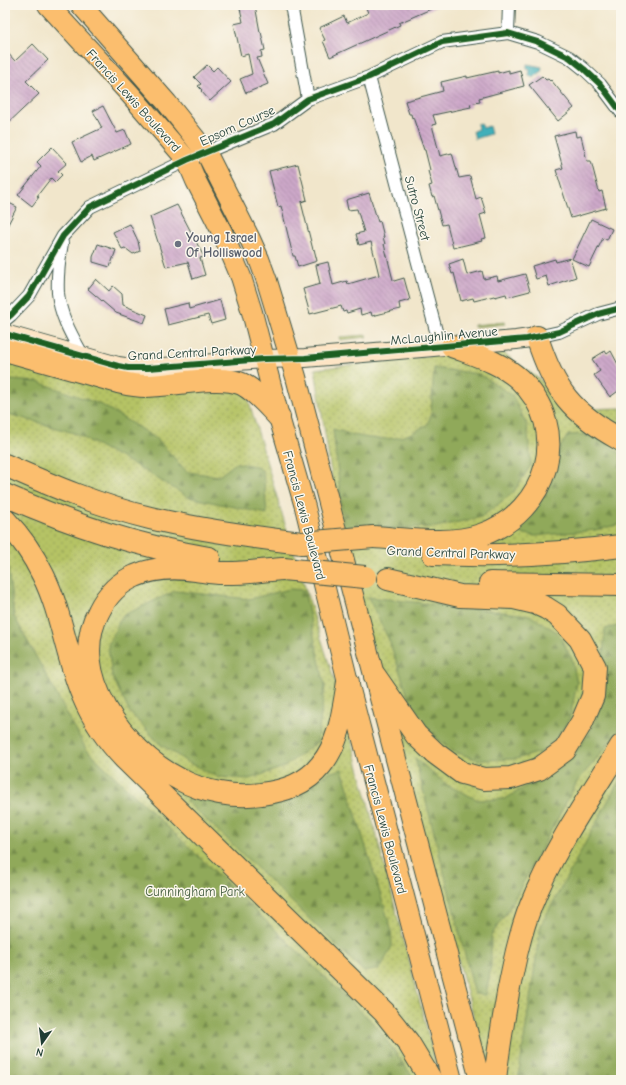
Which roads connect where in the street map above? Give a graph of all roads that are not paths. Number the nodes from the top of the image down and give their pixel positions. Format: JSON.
{"nodes":[{"id":1,"x":48,"y":5,"type":"edge"},
{"id":2,"x":81,"y":5,"type":"edge"},
{"id":3,"x":291,"y":5,"type":"edge"},
{"id":4,"x":509,"y":5,"type":"edge"},
{"id":5,"x":508,"y":33,"type":"junction"},
{"id":6,"x":369,"y":77,"type":"junction"},
{"id":7,"x":308,"y":99,"type":"junction"},
{"id":8,"x":621,"y":112,"type":"edge"},
{"id":9,"x":206,"y":152,"type":"junction"},
{"id":10,"x":187,"y":160,"type":"junction"},
{"id":11,"x":63,"y":236,"type":"junction"},
{"id":12,"x":621,"y":308,"type":"edge"},
{"id":13,"x":5,"y":320,"type":"edge"},
{"id":14,"x":5,"y":334,"type":"edge"},
{"id":15,"x":537,"y":337,"type":"junction"},
{"id":16,"x":446,"y":346,"type":"junction"},
{"id":17,"x":5,"y":350,"type":"edge"},
{"id":18,"x":83,"y":356,"type":"junction"},
{"id":19,"x":290,"y":358,"type":"junction"},
{"id":20,"x":264,"y":359,"type":"junction"},
{"id":21,"x":278,"y":417,"type":"junction"},
{"id":22,"x":621,"y":440,"type":"edge"},
{"id":23,"x":5,"y":449,"type":"edge"},
{"id":24,"x":5,"y":465,"type":"edge"},
{"id":25,"x":5,"y":495,"type":"edge"},
{"id":26,"x":105,"y":506,"type":"junction"},
{"id":27,"x":5,"y":520,"type":"edge"},
{"id":28,"x":372,"y":543,"type":"junction"},
{"id":29,"x":621,"y":546,"type":"edge"},
{"id":30,"x":283,"y":569,"type":"junction"},
{"id":31,"x":388,"y":578,"type":"junction"},
{"id":32,"x":621,"y":585,"type":"edge"},
{"id":33,"x":375,"y":676,"type":"junction"},
{"id":34,"x":348,"y":682,"type":"junction"},
{"id":35,"x":621,"y":746,"type":"edge"},
{"id":36,"x":430,"y":1080,"type":"edge"},
{"id":37,"x":452,"y":1080,"type":"edge"},
{"id":38,"x":480,"y":1080,"type":"edge"},
{"id":39,"x":495,"y":1080,"type":"edge"}],
"edges":[{"from":1,"to":10,"type":"main road","name":"Francis Lewis Boulevard"},
{"from":2,"to":9,"type":"main road","name":"Francis Lewis Boulevard"},
{"from":3,"to":7,"type":"street"},
{"from":4,"to":5,"type":"street"},
{"from":5,"to":6,"type":"street","name":"Epsom Course"},
{"from":5,"to":8,"type":"street","name":"Epsom Course"},
{"from":6,"to":7,"type":"street","name":"Epsom Course"},
{"from":6,"to":16,"type":"street","name":"Sutro Street"},
{"from":7,"to":9,"type":"street","name":"Epsom Course"},
{"from":9,"to":10,"type":"street","name":"Epsom Course"},
{"from":9,"to":19,"type":"main road","name":"Francis Lewis Boulevard"},
{"from":10,"to":11,"type":"street","name":"Epsom Course"},
{"from":10,"to":20,"type":"main road","name":"Francis Lewis Boulevard"},
{"from":11,"to":13,"type":"street","name":"Epsom Course"},
{"from":11,"to":18,"type":"street"},
{"from":12,"to":15,"type":"street","name":"McLaughlin Avenue"},
{"from":14,"to":18,"type":"street","name":"Grand Central Parkway"},
{"from":15,"to":16,"type":"street","name":"McLaughlin Avenue"},
{"from":15,"to":22,"type":"highway"},
{"from":16,"to":19,"type":"street","name":"McLaughlin Avenue"},
{"from":16,"to":28,"type":"highway"},
{"from":17,"to":21,"type":"highway"},
{"from":18,"to":20,"type":"street","name":"Grand Central Parkway"},
{"from":19,"to":20,"type":"street","name":"McLaughlin Avenue"},
{"from":19,"to":33,"type":"main road","name":"Francis Lewis Boulevard"},
{"from":20,"to":21,"type":"main road","name":"Francis Lewis Boulevard"},
{"from":21,"to":34,"type":"main road","name":"Francis Lewis Boulevard"},
{"from":23,"to":26,"type":"highway"},
{"from":24,"to":26,"type":"highway","name":"Grand Central Parkway"},
{"from":25,"to":30,"type":"highway"},
{"from":26,"to":28,"type":"highway","name":"Grand Central Parkway","bridge":true},
{"from":27,"to":36,"type":"highway"},
{"from":28,"to":29,"type":"highway","name":"Grand Central Parkway"},
{"from":30,"to":31,"type":"highway","bridge":true},
{"from":30,"to":34,"type":"highway"},
{"from":31,"to":32,"type":"highway"},
{"from":31,"to":33,"type":"highway"},
{"from":33,"to":38,"type":"main road","name":"Francis Lewis Boulevard"},
{"from":34,"to":37,"type":"main road","name":"Francis Lewis Boulevard"},
{"from":35,"to":39,"type":"highway"}]}
